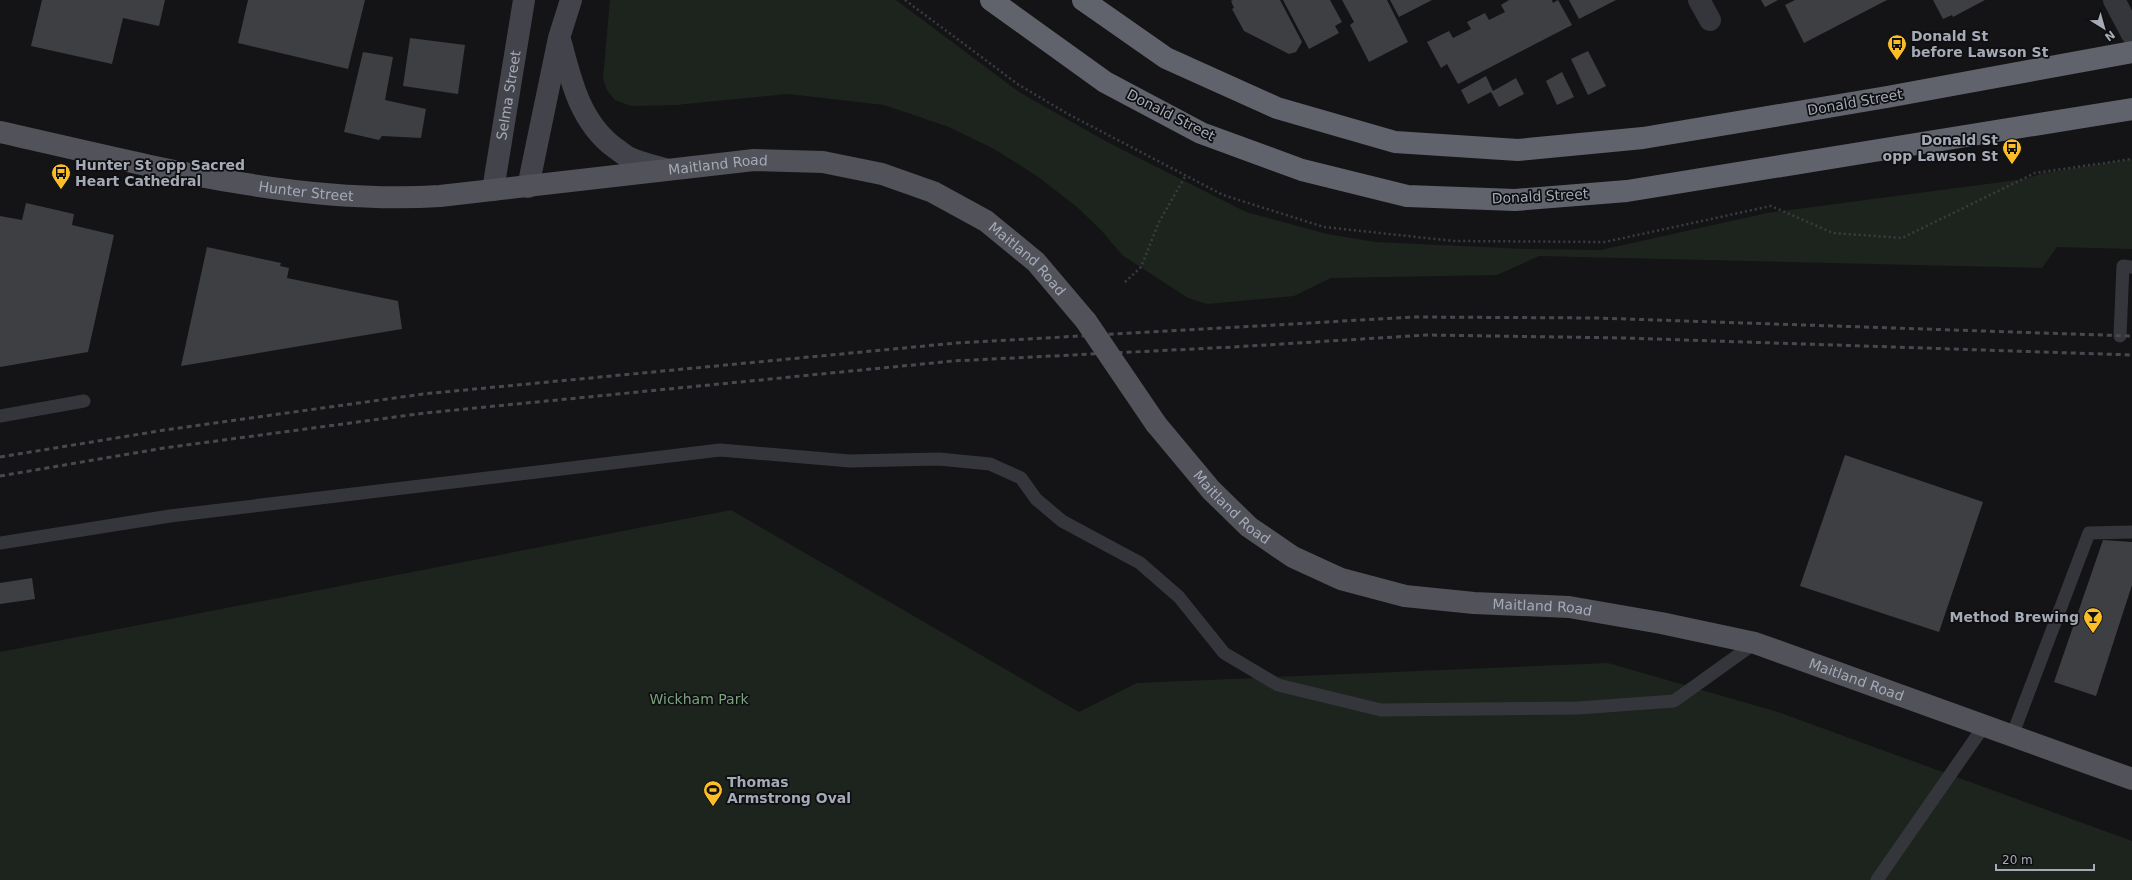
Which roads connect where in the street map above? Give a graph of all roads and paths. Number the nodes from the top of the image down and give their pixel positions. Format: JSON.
{"nodes":[{"id":1,"x":524,"y":0,"type":"edge"},
{"id":2,"x":571,"y":0,"type":"edge"},
{"id":3,"x":991,"y":0,"type":"edge"},
{"id":4,"x":1083,"y":0,"type":"edge"},
{"id":5,"x":1699,"y":0,"type":"edge"},
{"id":6,"x":2114,"y":0,"type":"edge"},
{"id":7,"x":1710,"y":20,"type":"dead end"},
{"id":8,"x":2132,"y":34,"type":"edge"},
{"id":9,"x":559,"y":38,"type":"junction"},
{"id":10,"x":2132,"y":52,"type":"edge"},
{"id":11,"x":2132,"y":109,"type":"edge"},
{"id":12,"x":0,"y":132,"type":"edge"},
{"id":13,"x":665,"y":169,"type":"junction"},
{"id":14,"x":1186,"y":175,"type":"dead end"},
{"id":15,"x":528,"y":187,"type":"junction"},
{"id":16,"x":493,"y":190,"type":"junction"},
{"id":17,"x":426,"y":197,"type":"joint"},
{"id":18,"x":2132,"y":267,"type":"edge"},
{"id":19,"x":1125,"y":282,"type":"dead end"},
{"id":20,"x":2120,"y":336,"type":"dead end"},
{"id":21,"x":84,"y":401,"type":"dead end"},
{"id":22,"x":0,"y":416,"type":"edge"},
{"id":23,"x":2132,"y":532,"type":"edge"},
{"id":24,"x":0,"y":543,"type":"edge"},
{"id":25,"x":1755,"y":643,"type":"junction"},
{"id":26,"x":1984,"y":726,"type":"junction"},
{"id":27,"x":2012,"y":736,"type":"junction"},
{"id":28,"x":2132,"y":779,"type":"edge"},
{"id":29,"x":1877,"y":880,"type":"edge"}],
"edges":[{"from":1,"to":16,"type":"main road","name":"Selma Street"},
{"from":2,"to":9,"type":"main road"},
{"from":3,"to":11,"type":"highway","name":"Donald Street"},
{"from":4,"to":10,"type":"highway","name":"Donald Street"},
{"from":5,"to":7,"type":"street"},
{"from":6,"to":8,"type":"street"},
{"from":9,"to":13,"type":"main road"},
{"from":9,"to":15,"type":"main road"},
{"from":12,"to":17,"type":"main road","name":"Hunter Street"},
{"from":13,"to":15,"type":"main road","name":"Maitland Road"},
{"from":13,"to":25,"type":"main road","name":"Maitland Road","bridge":true},
{"from":14,"to":19,"type":"path"},
{"from":15,"to":16,"type":"main road","name":"Maitland Road"},
{"from":16,"to":17,"type":"main road","name":"Maitland Road"},
{"from":18,"to":20,"type":"lane"},
{"from":21,"to":22,"type":"lane"},
{"from":23,"to":27,"type":"lane"},
{"from":24,"to":25,"type":"lane"},
{"from":25,"to":26,"type":"main road","name":"Maitland Road"},
{"from":26,"to":27,"type":"main road","name":"Maitland Road"},
{"from":26,"to":29,"type":"lane"},
{"from":27,"to":28,"type":"main road","name":"Maitland Road"}]}
